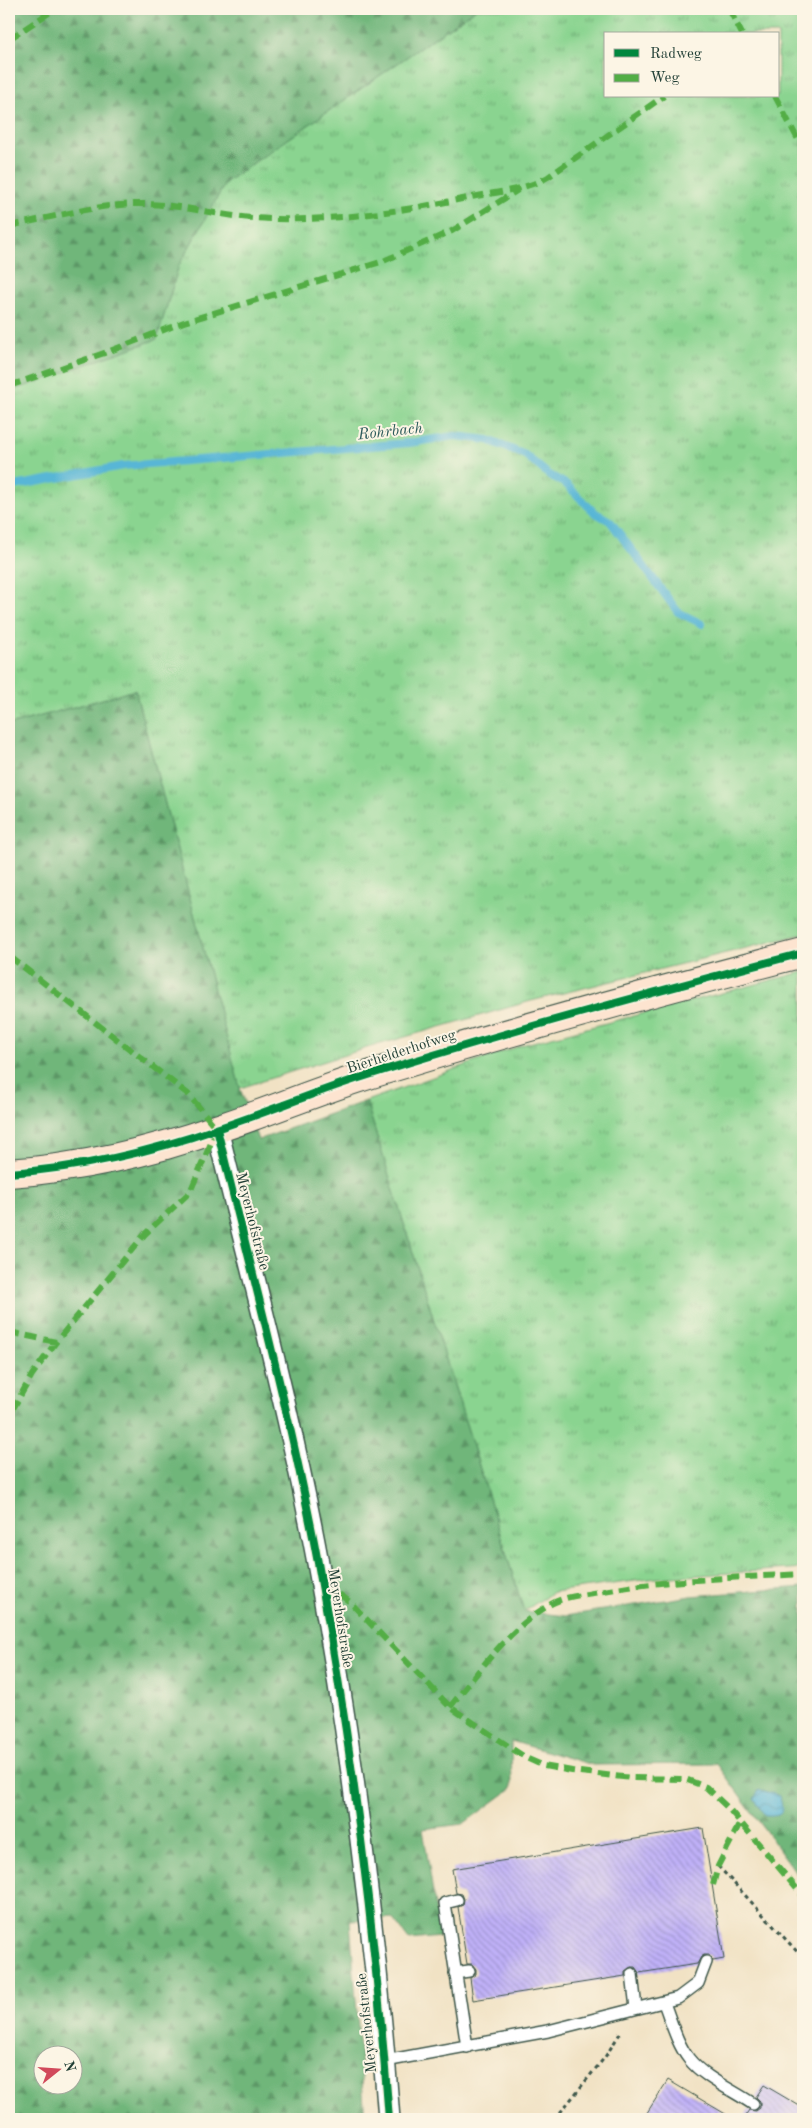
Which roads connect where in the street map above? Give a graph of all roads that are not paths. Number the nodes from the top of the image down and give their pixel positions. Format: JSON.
{"nodes":[{"id":1,"x":803,"y":953,"type":"edge"},
{"id":2,"x":217,"y":1129,"type":"junction"},
{"id":3,"x":9,"y":1174,"type":"edge"},
{"id":4,"x":457,"y":1900,"type":"dead end"},
{"id":5,"x":706,"y":1962,"type":"dead end"},
{"id":6,"x":469,"y":1971,"type":"dead end"},
{"id":7,"x":455,"y":1973,"type":"junction"},
{"id":8,"x":632,"y":1974,"type":"dead end"},
{"id":9,"x":664,"y":2002,"type":"junction"},
{"id":10,"x":636,"y":2008,"type":"junction"},
{"id":11,"x":467,"y":2047,"type":"junction"},
{"id":12,"x":385,"y":2061,"type":"junction"},
{"id":13,"x":753,"y":2104,"type":"dead end"},
{"id":14,"x":389,"y":2119,"type":"edge"}],
"edges":[{"from":1,"to":2,"type":"street","name":"Bierhelderhofweg"},
{"from":2,"to":3,"type":"street","name":"Bierhelderhofweg"},
{"from":2,"to":12,"type":"street","name":"Meyerhofstraße"},
{"from":4,"to":7,"type":"lane"},
{"from":5,"to":9,"type":"lane"},
{"from":6,"to":7,"type":"lane"},
{"from":7,"to":11,"type":"lane"},
{"from":8,"to":10,"type":"lane"},
{"from":9,"to":10,"type":"lane"},
{"from":9,"to":13,"type":"lane"},
{"from":10,"to":11,"type":"lane"},
{"from":11,"to":12,"type":"lane"},
{"from":12,"to":14,"type":"street","name":"Meyerhofstraße"}]}
